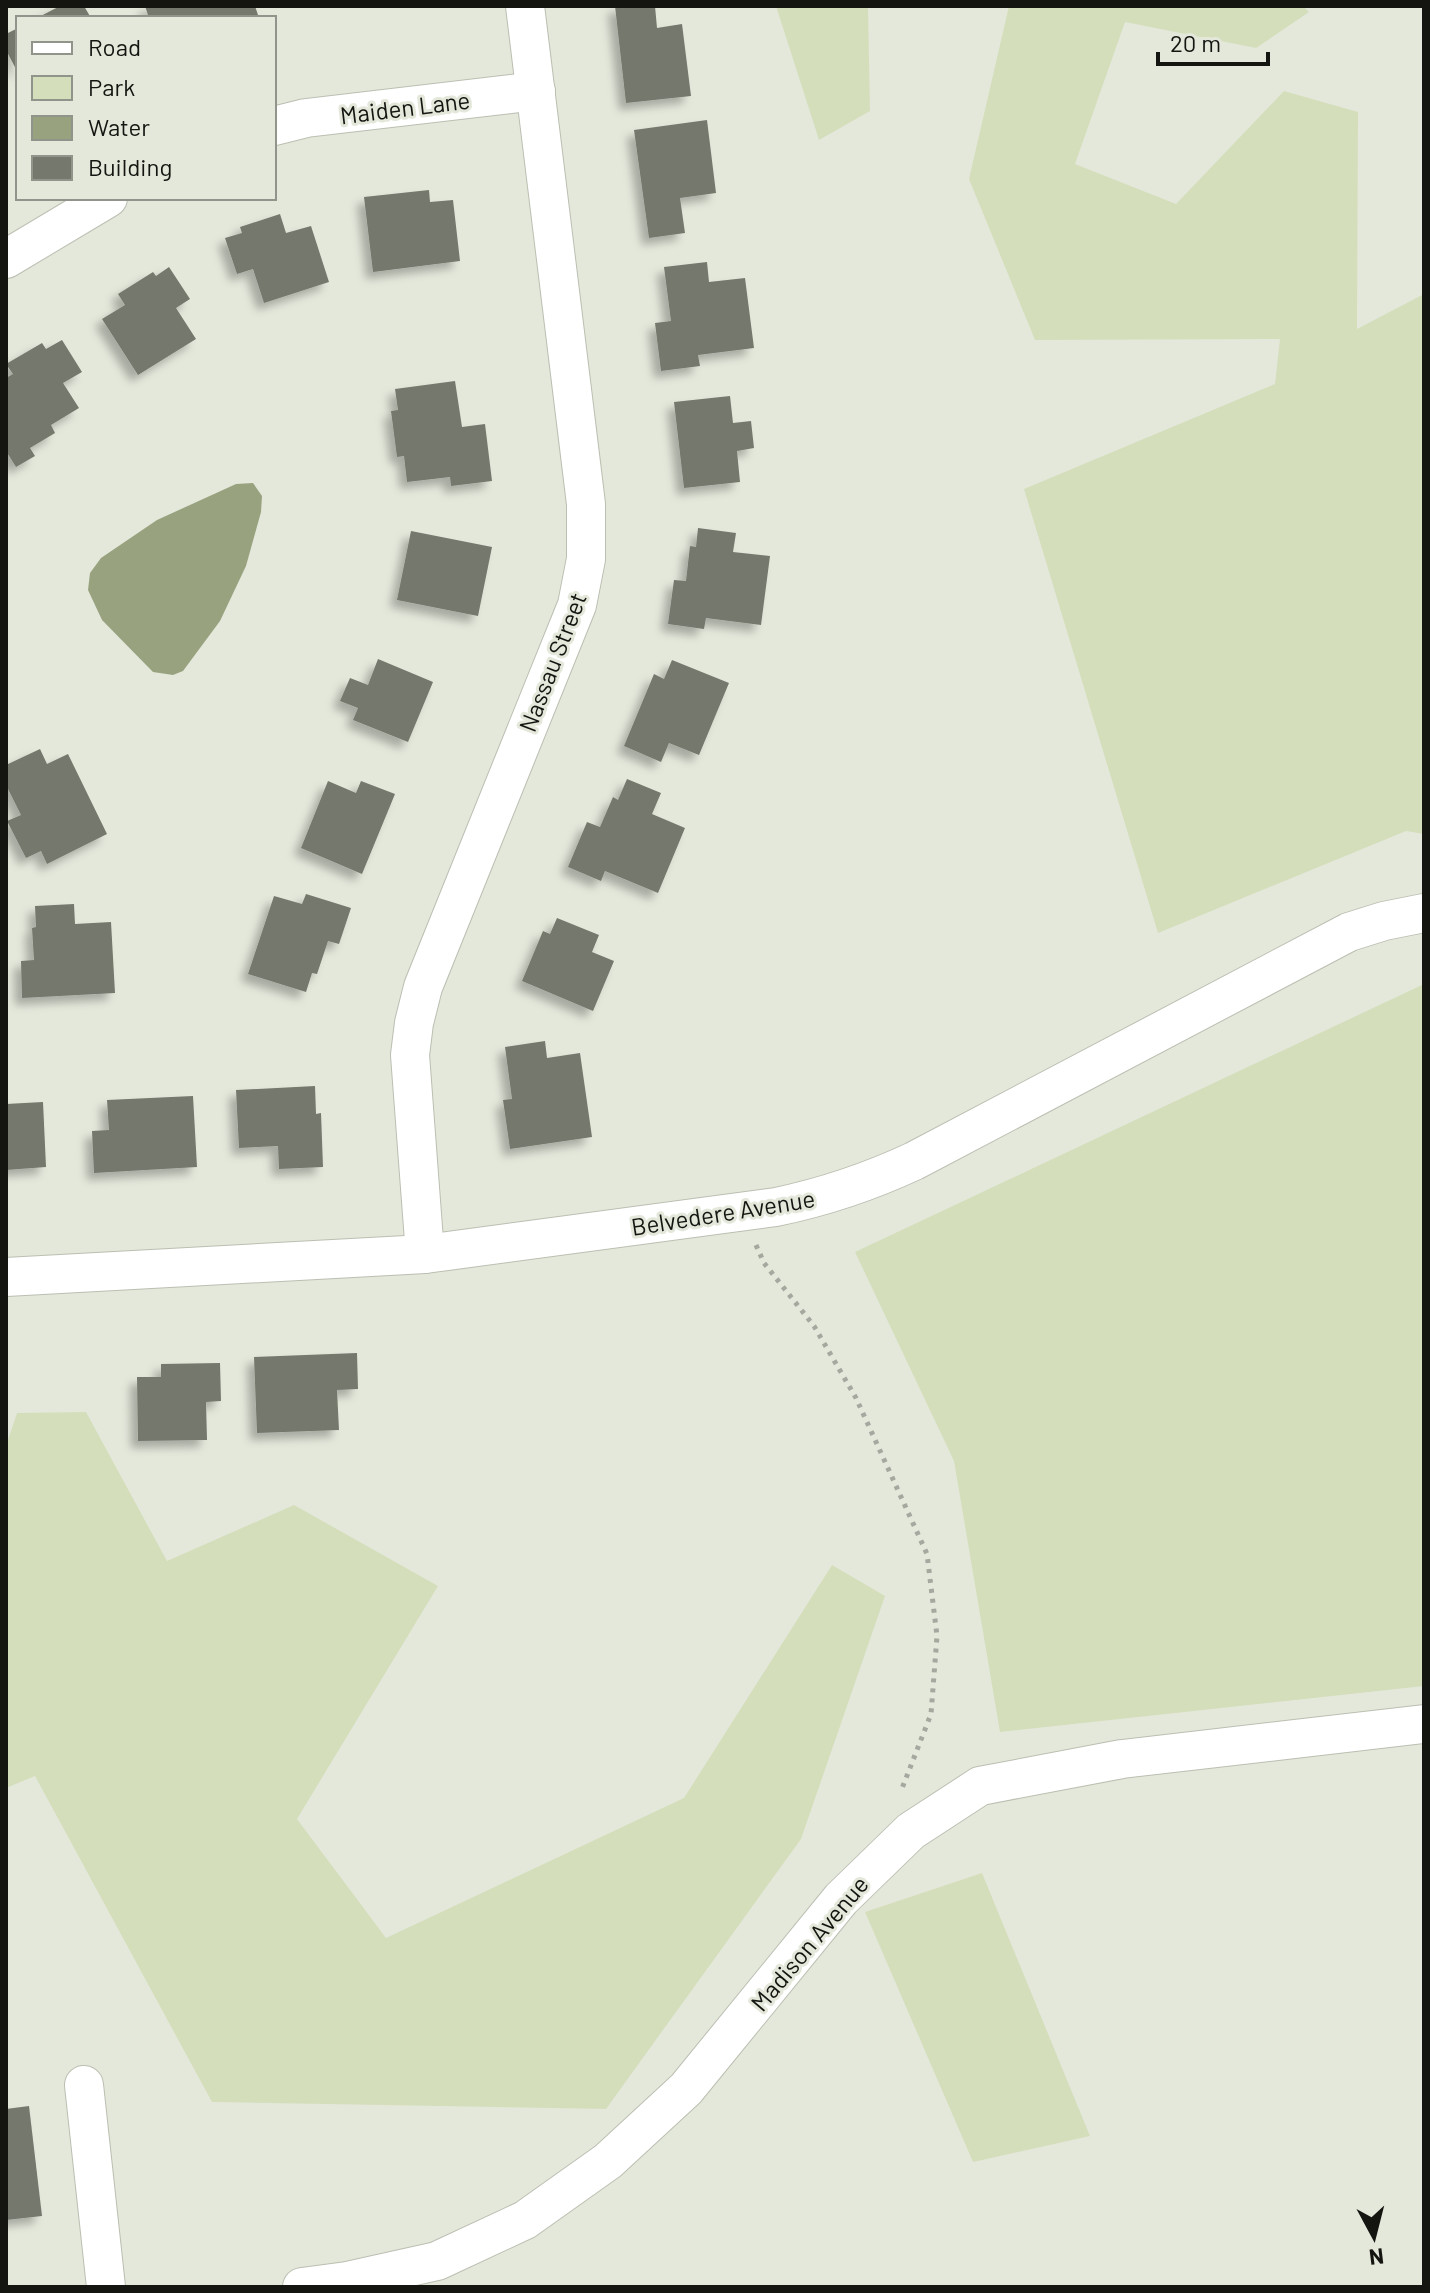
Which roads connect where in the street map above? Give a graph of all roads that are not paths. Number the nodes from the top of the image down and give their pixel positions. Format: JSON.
{"nodes":[{"id":1,"x":525,"y":6,"type":"edge"},
{"id":2,"x":536,"y":91,"type":"junction"},
{"id":3,"x":276,"y":126,"type":"edge"},
{"id":4,"x":105,"y":200,"type":"edge"},
{"id":5,"x":6,"y":259,"type":"edge"},
{"id":6,"x":1424,"y":913,"type":"edge"},
{"id":7,"x":425,"y":1254,"type":"junction"},
{"id":8,"x":6,"y":1277,"type":"edge"},
{"id":9,"x":1424,"y":1724,"type":"edge"},
{"id":10,"x":84,"y":2085,"type":"dead end"},
{"id":11,"x":106,"y":2287,"type":"edge"},
{"id":12,"x":302,"y":2287,"type":"edge"}],
"edges":[{"from":1,"to":2,"type":"street","name":"Nassau Street"},
{"from":2,"to":3,"type":"street","name":"Maiden Lane"},
{"from":2,"to":7,"type":"street","name":"Nassau Street"},
{"from":4,"to":5,"type":"street"},
{"from":6,"to":7,"type":"street","name":"Belvedere Avenue"},
{"from":7,"to":8,"type":"street","name":"Belvedere Avenue"},
{"from":9,"to":12,"type":"street","name":"Madison Avenue"},
{"from":10,"to":11,"type":"street"}]}
